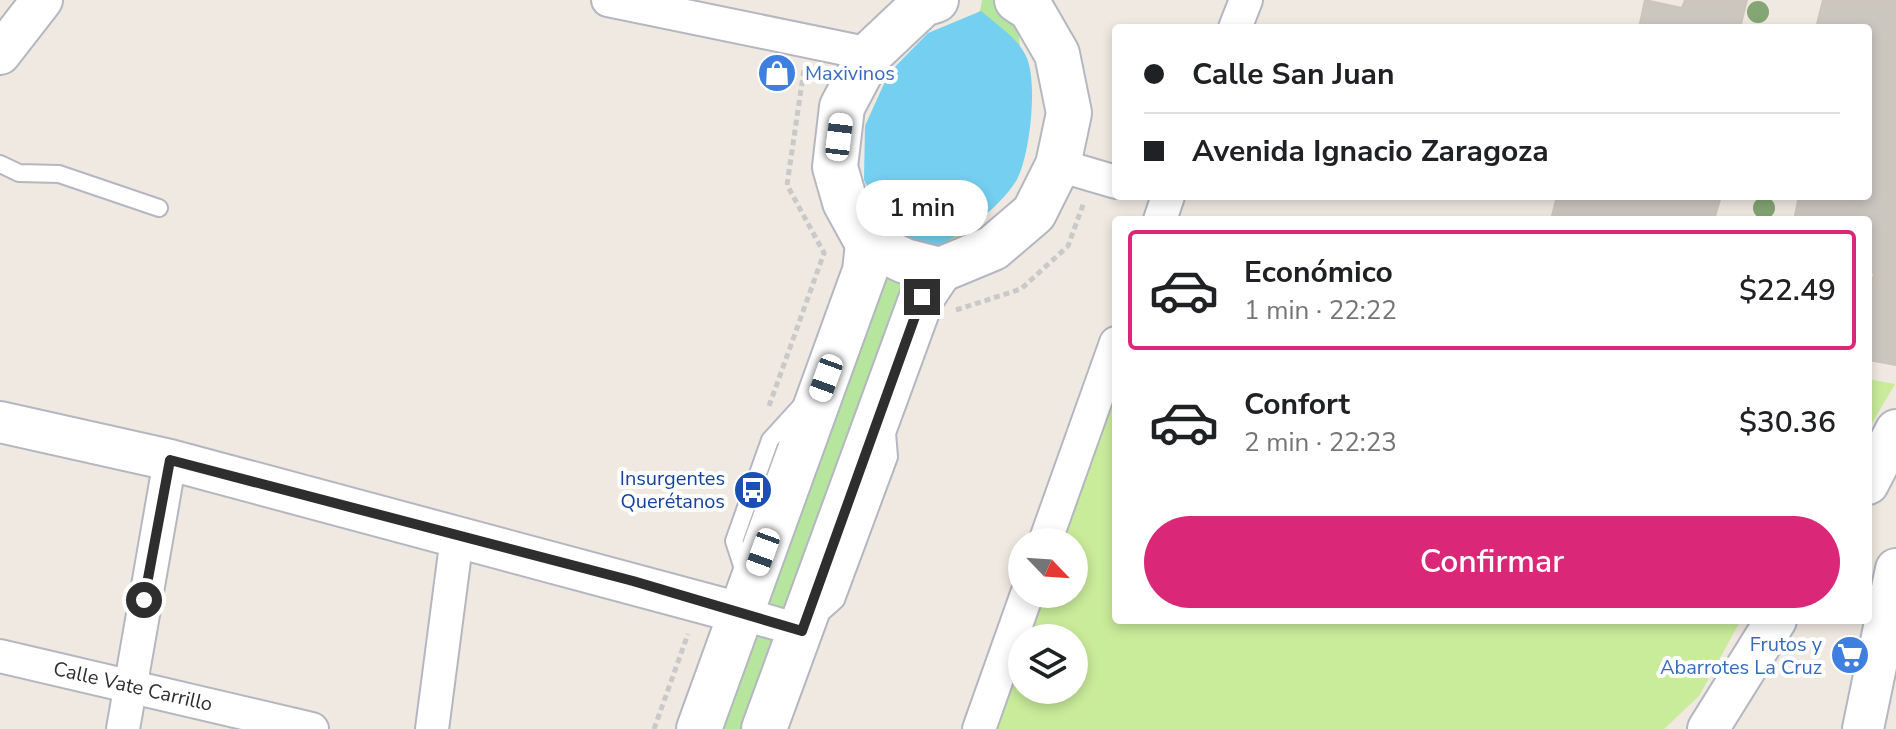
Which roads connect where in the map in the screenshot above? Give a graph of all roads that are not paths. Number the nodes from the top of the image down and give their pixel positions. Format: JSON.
{"nodes":[{"id":1,"x":42,"y":0,"type":"edge"},
{"id":2,"x":608,"y":0,"type":"edge"},
{"id":3,"x":936,"y":0,"type":"edge"},
{"id":4,"x":1246,"y":0,"type":"edge"},
{"id":5,"x":1027,"y":3,"type":"edge"},
{"id":6,"x":1237,"y":24,"type":"edge"},
{"id":7,"x":0,"y":54,"type":"edge"},
{"id":8,"x":870,"y":54,"type":"junction"},
{"id":9,"x":0,"y":164,"type":"edge"},
{"id":10,"x":1089,"y":174,"type":"edge"},
{"id":11,"x":159,"y":208,"type":"dead end"},
{"id":12,"x":868,"y":244,"type":"junction"},
{"id":13,"x":940,"y":270,"type":"junction"},
{"id":14,"x":1112,"y":354,"type":"edge"},
{"id":15,"x":0,"y":422,"type":"edge"},
{"id":16,"x":1896,"y":430,"type":"edge"},
{"id":17,"x":170,"y":460,"type":"junction"},
{"id":18,"x":1872,"y":476,"type":"edge"},
{"id":19,"x":1050,"y":528,"type":"edge"},
{"id":20,"x":457,"y":537,"type":"junction"},
{"id":21,"x":1896,"y":569,"type":"edge"},
{"id":22,"x":745,"y":600,"type":"junction"},
{"id":23,"x":1022,"y":608,"type":"edge"},
{"id":24,"x":1774,"y":624,"type":"edge"},
{"id":25,"x":802,"y":631,"type":"junction"},
{"id":26,"x":0,"y":656,"type":"edge"},
{"id":27,"x":129,"y":684,"type":"junction"},
{"id":28,"x":123,"y":729,"type":"edge"},
{"id":29,"x":312,"y":729,"type":"edge"},
{"id":30,"x":432,"y":729,"type":"edge"},
{"id":31,"x":699,"y":729,"type":"edge"},
{"id":32,"x":764,"y":729,"type":"edge"},
{"id":33,"x":979,"y":729,"type":"edge"},
{"id":34,"x":1708,"y":729,"type":"edge"},
{"id":35,"x":1863,"y":729,"type":"edge"}],
"edges":[{"from":1,"to":7,"type":"street"},
{"from":2,"to":8,"type":"street"},
{"from":3,"to":8,"type":"main road"},
{"from":4,"to":6,"type":"street"},
{"from":5,"to":10,"type":"main road"},
{"from":8,"to":12,"type":"main road"},
{"from":9,"to":11,"type":"lane"},
{"from":10,"to":13,"type":"main road"},
{"from":12,"to":13,"type":"main road"},
{"from":12,"to":22,"type":"main road"},
{"from":13,"to":25,"type":"main road"},
{"from":14,"to":19,"type":"street"},
{"from":15,"to":17,"type":"street"},
{"from":16,"to":18,"type":"street"},
{"from":17,"to":20,"type":"street"},
{"from":17,"to":27,"type":"street"},
{"from":20,"to":22,"type":"street"},
{"from":20,"to":30,"type":"street"},
{"from":21,"to":35,"type":"street"},
{"from":22,"to":25,"type":"street"},
{"from":22,"to":31,"type":"main road"},
{"from":23,"to":33,"type":"street"},
{"from":24,"to":34,"type":"street"},
{"from":25,"to":32,"type":"main road"},
{"from":26,"to":27,"type":"street","name":"Calle Vate Carrillo"},
{"from":27,"to":28,"type":"street"},
{"from":27,"to":29,"type":"street","name":"Calle Vate Carrillo"}]}
